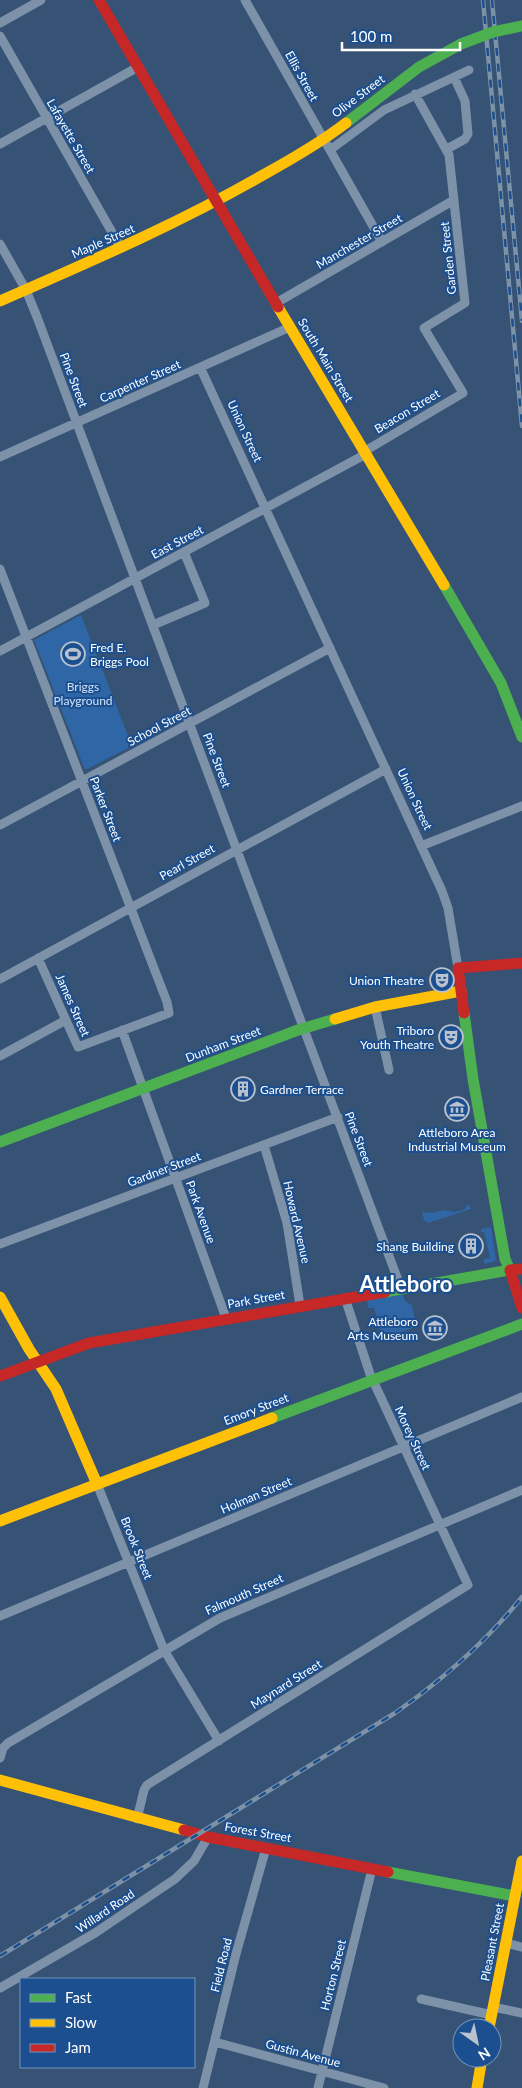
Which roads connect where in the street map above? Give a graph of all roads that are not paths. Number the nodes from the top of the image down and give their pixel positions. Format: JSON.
{"nodes":[{"id":1,"x":41,"y":0,"type":"edge"},
{"id":2,"x":98,"y":0,"type":"edge"},
{"id":3,"x":245,"y":0,"type":"edge"},
{"id":4,"x":0,"y":23,"type":"edge"},
{"id":5,"x":522,"y":26,"type":"edge"},
{"id":6,"x":0,"y":36,"type":"edge"},
{"id":7,"x":138,"y":67,"type":"junction"},
{"id":8,"x":469,"y":70,"type":"dead end"},
{"id":9,"x":454,"y":77,"type":"junction"},
{"id":10,"x":415,"y":94,"type":"junction"},
{"id":11,"x":46,"y":118,"type":"junction"},
{"id":12,"x":0,"y":144,"type":"edge"},
{"id":13,"x":327,"y":145,"type":"junction"},
{"id":14,"x":447,"y":150,"type":"junction"},
{"id":15,"x":454,"y":200,"type":"junction"},
{"id":16,"x":216,"y":202,"type":"junction"},
{"id":17,"x":382,"y":242,"type":"junction"},
{"id":18,"x":0,"y":244,"type":"edge"},
{"id":19,"x":121,"y":248,"type":"junction"},
{"id":20,"x":26,"y":290,"type":"junction"},
{"id":21,"x":0,"y":301,"type":"edge"},
{"id":22,"x":276,"y":304,"type":"junction"},
{"id":23,"x":290,"y":327,"type":"junction"},
{"id":24,"x":200,"y":367,"type":"junction"},
{"id":25,"x":463,"y":393,"type":"joint"},
{"id":26,"x":77,"y":423,"type":"junction"},
{"id":27,"x":365,"y":452,"type":"junction"},
{"id":28,"x":0,"y":457,"type":"edge"},
{"id":29,"x":265,"y":508,"type":"junction"},
{"id":30,"x":184,"y":552,"type":"junction"},
{"id":31,"x":0,"y":569,"type":"edge"},
{"id":32,"x":135,"y":578,"type":"junction"},
{"id":33,"x":153,"y":625,"type":"junction"},
{"id":34,"x":26,"y":637,"type":"junction"},
{"id":35,"x":330,"y":648,"type":"junction"},
{"id":36,"x":0,"y":651,"type":"edge"},
{"id":37,"x":190,"y":723,"type":"junction"},
{"id":38,"x":522,"y":737,"type":"edge"},
{"id":39,"x":386,"y":769,"type":"junction"},
{"id":40,"x":82,"y":781,"type":"junction"},
{"id":41,"x":522,"y":806,"type":"edge"},
{"id":42,"x":0,"y":825,"type":"edge"},
{"id":43,"x":421,"y":846,"type":"junction"},
{"id":44,"x":237,"y":849,"type":"junction"},
{"id":45,"x":131,"y":907,"type":"junction"},
{"id":46,"x":38,"y":958,"type":"junction"},
{"id":47,"x":522,"y":963,"type":"edge"},
{"id":48,"x":458,"y":968,"type":"junction"},
{"id":49,"x":0,"y":979,"type":"edge"},
{"id":50,"x":461,"y":991,"type":"junction"},
{"id":51,"x":376,"y":1007,"type":"junction"},
{"id":52,"x":66,"y":1020,"type":"junction"},
{"id":53,"x":304,"y":1028,"type":"junction"},
{"id":54,"x":122,"y":1030,"type":"junction"},
{"id":55,"x":0,"y":1056,"type":"edge"},
{"id":56,"x":389,"y":1070,"type":"dead end"},
{"id":57,"x":143,"y":1088,"type":"junction"},
{"id":58,"x":338,"y":1117,"type":"junction"},
{"id":59,"x":0,"y":1142,"type":"edge"},
{"id":60,"x":264,"y":1145,"type":"junction"},
{"id":61,"x":176,"y":1178,"type":"junction"},
{"id":62,"x":0,"y":1244,"type":"edge"},
{"id":63,"x":516,"y":1269,"type":"edge"},
{"id":64,"x":401,"y":1288,"type":"junction"},
{"id":65,"x":0,"y":1297,"type":"edge"},
{"id":66,"x":345,"y":1298,"type":"junction"},
{"id":67,"x":300,"y":1305,"type":"junction"},
{"id":68,"x":522,"y":1308,"type":"edge"},
{"id":69,"x":226,"y":1318,"type":"junction"},
{"id":70,"x":522,"y":1324,"type":"edge"},
{"id":71,"x":38,"y":1361,"type":"junction"},
{"id":72,"x":0,"y":1376,"type":"edge"},
{"id":73,"x":373,"y":1380,"type":"junction"},
{"id":74,"x":522,"y":1397,"type":"edge"},
{"id":75,"x":404,"y":1447,"type":"junction"},
{"id":76,"x":97,"y":1484,"type":"junction"},
{"id":77,"x":522,"y":1490,"type":"edge"},
{"id":78,"x":0,"y":1520,"type":"edge"},
{"id":79,"x":440,"y":1525,"type":"junction"},
{"id":80,"x":128,"y":1562,"type":"junction"},
{"id":81,"x":468,"y":1585,"type":"joint"},
{"id":82,"x":0,"y":1616,"type":"edge"},
{"id":83,"x":164,"y":1650,"type":"junction"},
{"id":84,"x":218,"y":1741,"type":"junction"},
{"id":85,"x":0,"y":1758,"type":"edge"},
{"id":86,"x":0,"y":1780,"type":"edge"},
{"id":87,"x":137,"y":1819,"type":"junction"},
{"id":88,"x":208,"y":1837,"type":"junction"},
{"id":89,"x":266,"y":1848,"type":"junction"},
{"id":90,"x":522,"y":1861,"type":"edge"},
{"id":91,"x":372,"y":1868,"type":"junction"},
{"id":92,"x":515,"y":1896,"type":"junction"},
{"id":93,"x":505,"y":1943,"type":"junction"},
{"id":94,"x":522,"y":1947,"type":"edge"},
{"id":95,"x":0,"y":1988,"type":"edge"},
{"id":96,"x":421,"y":1999,"type":"dead end"},
{"id":97,"x":493,"y":2011,"type":"junction"},
{"id":98,"x":522,"y":2013,"type":"edge"},
{"id":99,"x":491,"y":2018,"type":"edge"},
{"id":100,"x":215,"y":2042,"type":"junction"},
{"id":101,"x":480,"y":2068,"type":"edge"},
{"id":102,"x":322,"y":2071,"type":"junction"},
{"id":103,"x":203,"y":2088,"type":"edge"},
{"id":104,"x":318,"y":2088,"type":"edge"},
{"id":105,"x":384,"y":2088,"type":"edge"},
{"id":106,"x":477,"y":2088,"type":"edge"}],
"edges":[{"from":1,"to":4,"type":"street"},
{"from":2,"to":7,"type":"main road","name":"South Main Street"},
{"from":3,"to":13,"type":"street","name":"Ellis Street"},
{"from":5,"to":13,"type":"main road","name":"Olive Street","bridge":true},
{"from":6,"to":11,"type":"street","name":"Lafayette Street"},
{"from":7,"to":11,"type":"street"},
{"from":7,"to":16,"type":"main road","name":"South Main Street"},
{"from":8,"to":9,"type":"street","name":"Olive Street"},
{"from":9,"to":10,"type":"street","name":"Olive Street"},
{"from":9,"to":14,"type":"street"},
{"from":10,"to":13,"type":"street","name":"Olive Street"},
{"from":10,"to":14,"type":"street","name":"Garden Street"},
{"from":11,"to":12,"type":"street"},
{"from":11,"to":19,"type":"street","name":"Lafayette Street"},
{"from":13,"to":16,"type":"main road","name":"Olive Street"},
{"from":13,"to":17,"type":"street","name":"Ellis Street"},
{"from":14,"to":15,"type":"street","name":"Garden Street"},
{"from":15,"to":17,"type":"street","name":"Manchester Street"},
{"from":15,"to":25,"type":"street","name":"Garden Street"},
{"from":16,"to":19,"type":"main road","name":"Maple Street"},
{"from":16,"to":22,"type":"main road","name":"South Main Street"},
{"from":17,"to":22,"type":"street","name":"Manchester Street"},
{"from":18,"to":20,"type":"street","name":"Pine Street"},
{"from":19,"to":20,"type":"main road","name":"Maple Street"},
{"from":20,"to":21,"type":"main road","name":"Maple Street"},
{"from":20,"to":26,"type":"street","name":"Pine Street"},
{"from":22,"to":23,"type":"main road","name":"South Main Street"},
{"from":23,"to":24,"type":"street","name":"Carpenter Street"},
{"from":23,"to":27,"type":"main road","name":"South Main Street"},
{"from":24,"to":26,"type":"street","name":"Carpenter Street"},
{"from":24,"to":29,"type":"street","name":"Union Street"},
{"from":25,"to":27,"type":"street","name":"Beacon Street"},
{"from":26,"to":28,"type":"street","name":"Carpenter Street"},
{"from":26,"to":32,"type":"street","name":"Pine Street"},
{"from":27,"to":29,"type":"street","name":"East Street"},
{"from":27,"to":38,"type":"main road","name":"South Main Street"},
{"from":29,"to":30,"type":"street","name":"East Street"},
{"from":29,"to":35,"type":"street","name":"Union Street"},
{"from":30,"to":32,"type":"street","name":"East Street"},
{"from":30,"to":33,"type":"street"},
{"from":31,"to":34,"type":"street","name":"Parker Street"},
{"from":32,"to":33,"type":"street","name":"Pine Street"},
{"from":32,"to":34,"type":"street","name":"East Street"},
{"from":33,"to":37,"type":"street","name":"Pine Street"},
{"from":34,"to":36,"type":"street","name":"East Street"},
{"from":34,"to":40,"type":"street","name":"Parker Street"},
{"from":35,"to":37,"type":"street","name":"School Street"},
{"from":35,"to":39,"type":"street","name":"Union Street"},
{"from":37,"to":40,"type":"street","name":"School Street"},
{"from":37,"to":44,"type":"street","name":"Pine Street"},
{"from":39,"to":43,"type":"street","name":"Union Street"},
{"from":39,"to":44,"type":"street","name":"Pearl Street"},
{"from":40,"to":42,"type":"street","name":"School Street"},
{"from":40,"to":45,"type":"street","name":"Parker Street"},
{"from":41,"to":43,"type":"street"},
{"from":43,"to":48,"type":"street","name":"Union Street"},
{"from":44,"to":45,"type":"street","name":"Pearl Street"},
{"from":44,"to":53,"type":"street","name":"Pine Street"},
{"from":45,"to":46,"type":"street","name":"Pearl Street"},
{"from":45,"to":54,"type":"street","name":"Parker Street"},
{"from":46,"to":49,"type":"street","name":"Pearl Street"},
{"from":46,"to":52,"type":"street","name":"James Street"},
{"from":47,"to":48,"type":"main road"},
{"from":48,"to":50,"type":"main road","name":"Union Street"},
{"from":50,"to":51,"type":"main road","name":"Dunham Street"},
{"from":50,"to":63,"type":"main road","name":"Union Street"},
{"from":51,"to":53,"type":"main road","name":"Dunham Street"},
{"from":51,"to":56,"type":"street"},
{"from":52,"to":54,"type":"street","name":"James Street"},
{"from":52,"to":55,"type":"street"},
{"from":53,"to":57,"type":"main road","name":"Dunham Street"},
{"from":53,"to":58,"type":"street","name":"Pine Street"},
{"from":54,"to":57,"type":"street","name":"Park Avenue"},
{"from":57,"to":59,"type":"main road","name":"Dunham Street"},
{"from":57,"to":61,"type":"street","name":"Park Avenue"},
{"from":58,"to":60,"type":"street","name":"Gardner Street"},
{"from":58,"to":64,"type":"street","name":"Pine Street"},
{"from":60,"to":61,"type":"street","name":"Gardner Street"},
{"from":60,"to":67,"type":"street","name":"Howard Avenue"},
{"from":61,"to":62,"type":"street","name":"Gardner Street"},
{"from":61,"to":69,"type":"street","name":"Park Avenue"},
{"from":63,"to":64,"type":"main road","name":"Park Street"},
{"from":63,"to":68,"type":"main road"},
{"from":64,"to":66,"type":"main road","name":"Park Street"},
{"from":65,"to":71,"type":"main road","name":"Brook Street"},
{"from":66,"to":67,"type":"main road","name":"Park Street"},
{"from":66,"to":73,"type":"street","name":"Morey Street"},
{"from":67,"to":69,"type":"main road","name":"Park Street"},
{"from":69,"to":71,"type":"main road","name":"Park Street"},
{"from":70,"to":73,"type":"main road","name":"Emory Street"},
{"from":71,"to":72,"type":"main road","name":"Park Street"},
{"from":71,"to":76,"type":"main road","name":"Brook Street"},
{"from":73,"to":75,"type":"street","name":"Morey Street"},
{"from":73,"to":76,"type":"main road","name":"Emory Street"},
{"from":74,"to":75,"type":"street","name":"Holman Street"},
{"from":75,"to":79,"type":"street","name":"Morey Street"},
{"from":75,"to":80,"type":"street","name":"Holman Street"},
{"from":76,"to":78,"type":"main road","name":"Emory Street"},
{"from":76,"to":80,"type":"street","name":"Brook Street"},
{"from":77,"to":79,"type":"street","name":"Falmouth Street"},
{"from":79,"to":81,"type":"street","name":"Morey Street"},
{"from":79,"to":83,"type":"street","name":"Falmouth Street"},
{"from":80,"to":82,"type":"street","name":"Holman Street"},
{"from":80,"to":83,"type":"street","name":"Brook Street"},
{"from":81,"to":84,"type":"street","name":"Maynard Street"},
{"from":83,"to":84,"type":"street","name":"Brook Street"},
{"from":83,"to":85,"type":"street","name":"Falmouth Street"},
{"from":84,"to":87,"type":"street","name":"Maynard Street"},
{"from":86,"to":87,"type":"main road","name":"Forest Street"},
{"from":87,"to":88,"type":"main road","name":"Forest Street"},
{"from":88,"to":89,"type":"main road","name":"Forest Street"},
{"from":88,"to":95,"type":"street","name":"Willard Road"},
{"from":89,"to":91,"type":"main road","name":"Forest Street"},
{"from":89,"to":100,"type":"street","name":"Field Road"},
{"from":90,"to":92,"type":"main road","name":"Pleasant Street"},
{"from":91,"to":92,"type":"main road","name":"Forest Street"},
{"from":91,"to":102,"type":"street","name":"Horton Street"},
{"from":92,"to":93,"type":"main road","name":"Pleasant Street"},
{"from":93,"to":94,"type":"street"},
{"from":93,"to":97,"type":"main road","name":"Pleasant Street"},
{"from":96,"to":97,"type":"street"},
{"from":97,"to":98,"type":"street"},
{"from":97,"to":99,"type":"main road","name":"Pleasant Street"},
{"from":100,"to":102,"type":"street","name":"Gustin Avenue"},
{"from":100,"to":103,"type":"street","name":"Field Road"},
{"from":101,"to":106,"type":"main road"},
{"from":102,"to":104,"type":"street","name":"Horton Street"},
{"from":102,"to":105,"type":"street","name":"Gustin Avenue"}]}
